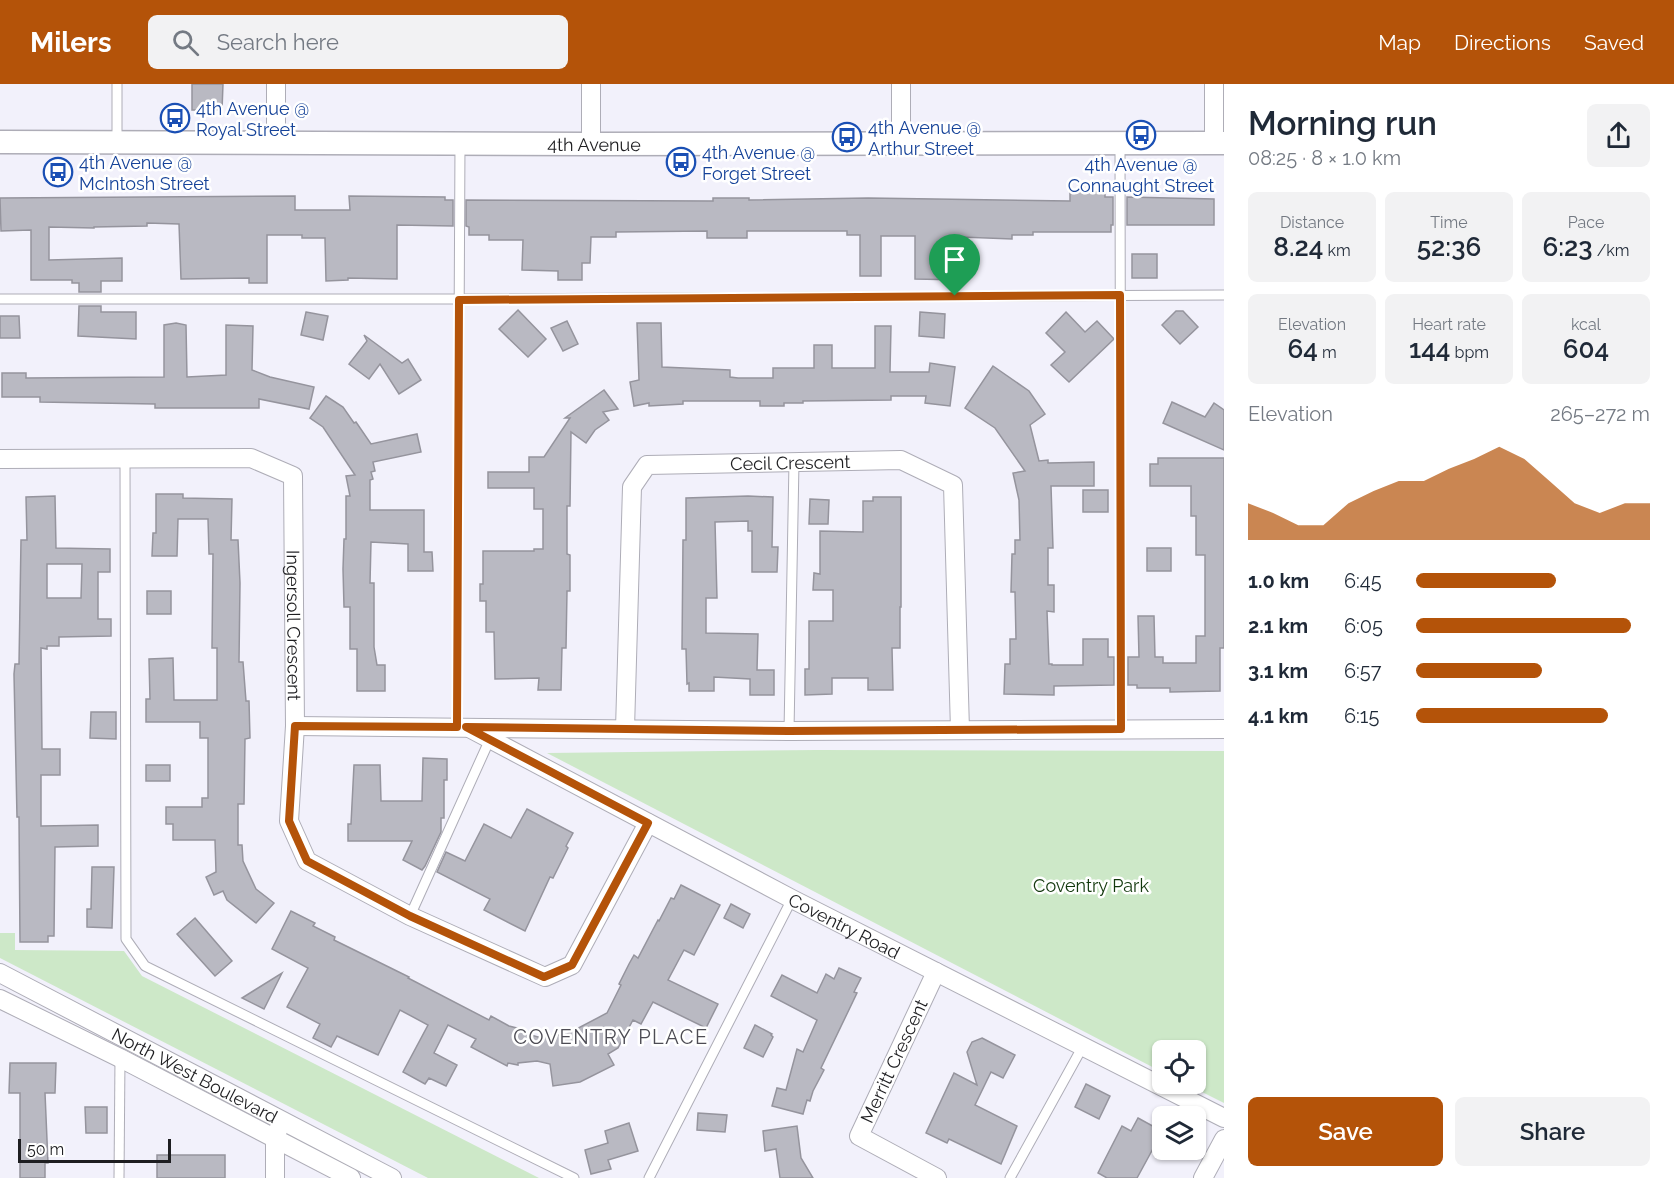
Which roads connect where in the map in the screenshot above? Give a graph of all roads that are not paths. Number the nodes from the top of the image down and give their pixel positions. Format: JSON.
{"nodes":[{"id":1,"x":117,"y":84,"type":"edge"},
{"id":2,"x":276,"y":84,"type":"edge"},
{"id":3,"x":591,"y":84,"type":"edge"},
{"id":4,"x":901,"y":84,"type":"edge"},
{"id":5,"x":1214,"y":84,"type":"edge"},
{"id":6,"x":0,"y":142,"type":"edge"},
{"id":7,"x":117,"y":142,"type":"junction"},
{"id":8,"x":276,"y":143,"type":"junction"},
{"id":9,"x":1219,"y":143,"type":"edge"},
{"id":10,"x":460,"y":144,"type":"junction"},
{"id":11,"x":591,"y":144,"type":"junction"},
{"id":12,"x":1120,"y":144,"type":"junction"},
{"id":13,"x":901,"y":145,"type":"junction"},
{"id":14,"x":1120,"y":295,"type":"junction"},
{"id":15,"x":1224,"y":295,"type":"edge"},
{"id":16,"x":0,"y":298,"type":"edge"},
{"id":17,"x":459,"y":300,"type":"junction"},
{"id":18,"x":0,"y":459,"type":"edge"},
{"id":19,"x":125,"y":459,"type":"junction"},
{"id":20,"x":794,"y":462,"type":"junction"},
{"id":21,"x":295,"y":726,"type":"junction"},
{"id":22,"x":462,"y":727,"type":"junction"},
{"id":23,"x":625,"y":729,"type":"junction"},
{"id":24,"x":1121,"y":729,"type":"junction"},
{"id":25,"x":1224,"y":729,"type":"edge"},
{"id":26,"x":960,"y":730,"type":"junction"},
{"id":27,"x":789,"y":731,"type":"junction"},
{"id":28,"x":490,"y":739,"type":"junction"},
{"id":29,"x":648,"y":823,"type":"junction"},
{"id":30,"x":792,"y":899,"type":"junction"},
{"id":31,"x":410,"y":916,"type":"junction"},
{"id":32,"x":936,"y":972,"type":"junction"},
{"id":33,"x":0,"y":973,"type":"edge"},
{"id":34,"x":0,"y":999,"type":"edge"},
{"id":35,"x":1083,"y":1046,"type":"junction"},
{"id":36,"x":120,"y":1058,"type":"junction"},
{"id":37,"x":1224,"y":1118,"type":"edge"},
{"id":38,"x":281,"y":1120,"type":"junction"},
{"id":39,"x":275,"y":1138,"type":"junction"},
{"id":40,"x":1224,"y":1139,"type":"edge"},
{"id":41,"x":119,"y":1178,"type":"edge"},
{"id":42,"x":275,"y":1178,"type":"edge"},
{"id":43,"x":351,"y":1178,"type":"edge"},
{"id":44,"x":392,"y":1178,"type":"edge"},
{"id":45,"x":574,"y":1178,"type":"edge"},
{"id":46,"x":649,"y":1178,"type":"edge"},
{"id":47,"x":938,"y":1178,"type":"edge"},
{"id":48,"x":1011,"y":1178,"type":"edge"},
{"id":49,"x":1203,"y":1178,"type":"edge"}],
"edges":[{"from":1,"to":7,"type":"lane"},
{"from":2,"to":8,"type":"street"},
{"from":3,"to":11,"type":"street"},
{"from":4,"to":13,"type":"street"},
{"from":5,"to":9,"type":"street"},
{"from":6,"to":7,"type":"street","name":"4th Avenue"},
{"from":7,"to":8,"type":"street","name":"4th Avenue"},
{"from":8,"to":10,"type":"street","name":"4th Avenue"},
{"from":9,"to":12,"type":"street","name":"4th Avenue"},
{"from":10,"to":11,"type":"street","name":"4th Avenue"},
{"from":10,"to":17,"type":"lane"},
{"from":11,"to":13,"type":"street","name":"4th Avenue"},
{"from":12,"to":13,"type":"street","name":"4th Avenue"},
{"from":12,"to":14,"type":"lane"},
{"from":14,"to":15,"type":"lane"},
{"from":14,"to":17,"type":"lane"},
{"from":14,"to":24,"type":"lane"},
{"from":16,"to":17,"type":"lane"},
{"from":17,"to":22,"type":"lane"},
{"from":18,"to":19,"type":"street","name":"Ingersoll Crescent"},
{"from":19,"to":21,"type":"street","name":"Ingersoll Crescent"},
{"from":19,"to":45,"type":"lane"},
{"from":20,"to":23,"type":"street","name":"Cecil Crescent"},
{"from":20,"to":26,"type":"street","name":"Cecil Crescent"},
{"from":20,"to":27,"type":"lane"},
{"from":21,"to":22,"type":"street"},
{"from":21,"to":31,"type":"street","name":"Ingersoll Crescent"},
{"from":22,"to":23,"type":"street"},
{"from":22,"to":28,"type":"street","name":"Coventry Road"},
{"from":23,"to":27,"type":"street"},
{"from":24,"to":25,"type":"street"},
{"from":24,"to":26,"type":"street"},
{"from":26,"to":27,"type":"street"},
{"from":28,"to":29,"type":"street","name":"Coventry Road"},
{"from":28,"to":31,"type":"lane"},
{"from":29,"to":30,"type":"street","name":"Coventry Road"},
{"from":29,"to":31,"type":"street","name":"Ingersoll Crescent"},
{"from":30,"to":32,"type":"street","name":"Coventry Road"},
{"from":30,"to":46,"type":"lane"},
{"from":32,"to":35,"type":"street","name":"Coventry Road"},
{"from":32,"to":47,"type":"street","name":"Merritt Crescent"},
{"from":33,"to":38,"type":"street","name":"North West Boulevard"},
{"from":34,"to":36,"type":"street","name":"North West Boulevard"},
{"from":35,"to":37,"type":"street","name":"Coventry Road"},
{"from":35,"to":48,"type":"lane"},
{"from":36,"to":39,"type":"street","name":"North West Boulevard"},
{"from":36,"to":41,"type":"lane"},
{"from":38,"to":39,"type":"street"},
{"from":38,"to":44,"type":"street","name":"North West Boulevard"},
{"from":39,"to":42,"type":"street"},
{"from":39,"to":43,"type":"street","name":"North West Boulevard"},
{"from":40,"to":49,"type":"street"}]}
